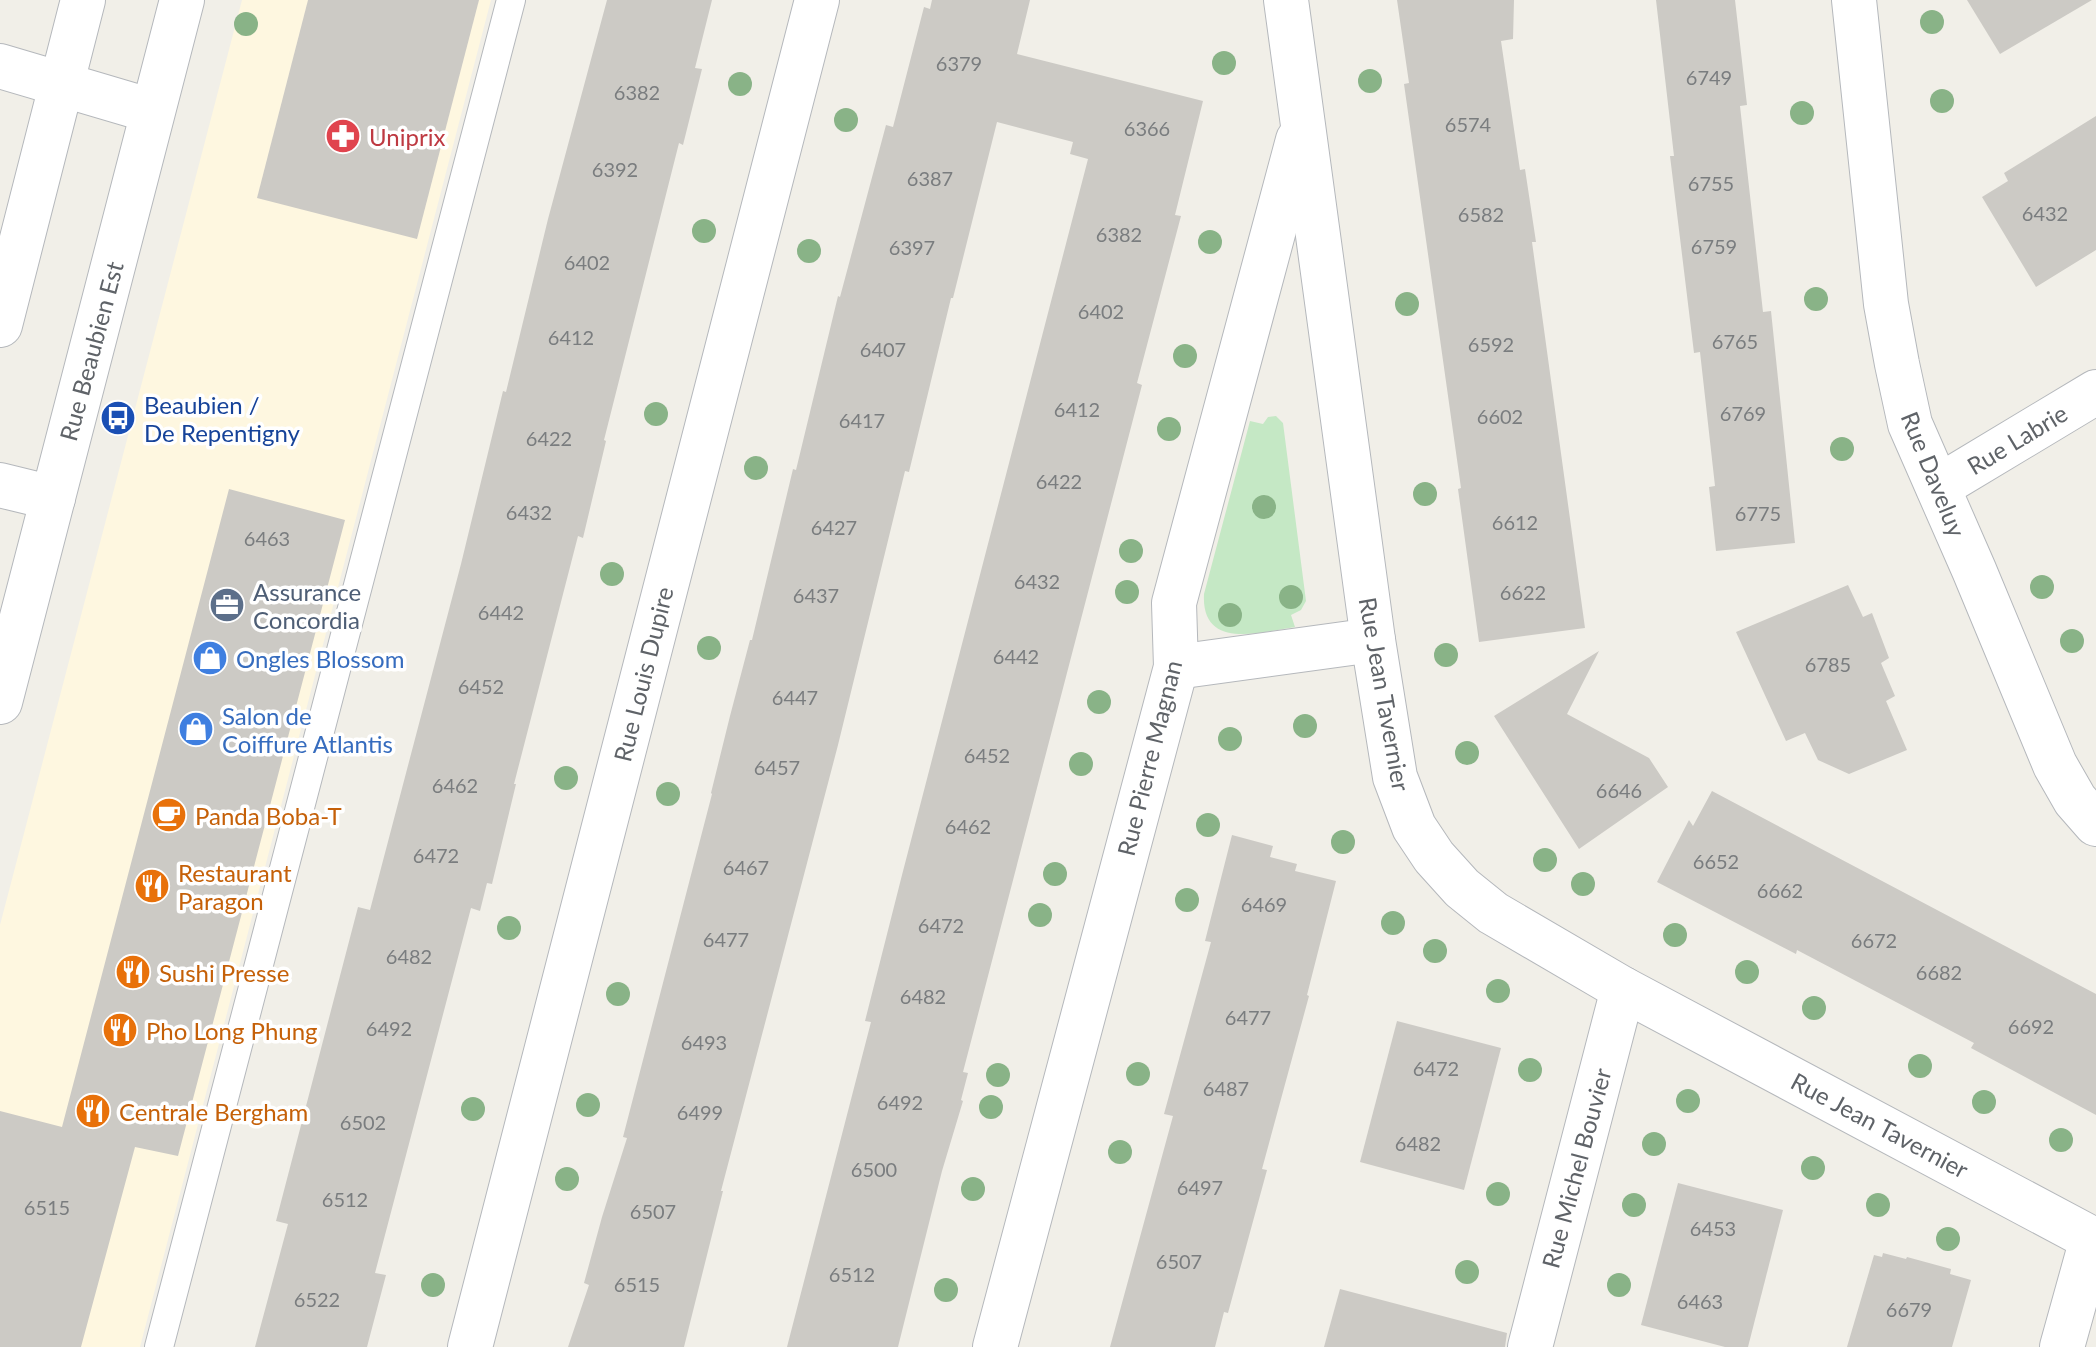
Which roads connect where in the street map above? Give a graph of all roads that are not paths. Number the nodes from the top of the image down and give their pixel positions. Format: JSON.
{"nodes":[{"id":1,"x":83,"y":0,"type":"edge"},
{"id":2,"x":182,"y":0,"type":"edge"},
{"id":3,"x":511,"y":0,"type":"edge"},
{"id":4,"x":817,"y":0,"type":"edge"},
{"id":5,"x":1286,"y":0,"type":"edge"},
{"id":6,"x":1854,"y":0,"type":"edge"},
{"id":7,"x":0,"y":66,"type":"edge"},
{"id":8,"x":62,"y":84,"type":"junction"},
{"id":9,"x":152,"y":111,"type":"junction"},
{"id":10,"x":1302,"y":122,"type":"junction"},
{"id":11,"x":0,"y":325,"type":"edge"},
{"id":12,"x":2096,"y":392,"type":"edge"},
{"id":13,"x":0,"y":485,"type":"edge"},
{"id":14,"x":1938,"y":487,"type":"junction"},
{"id":15,"x":53,"y":498,"type":"junction"},
{"id":16,"x":1373,"y":640,"type":"junction"},
{"id":17,"x":1176,"y":667,"type":"junction"},
{"id":18,"x":0,"y":702,"type":"edge"},
{"id":19,"x":2096,"y":824,"type":"edge"},
{"id":20,"x":1623,"y":989,"type":"junction"},
{"id":21,"x":2094,"y":1240,"type":"edge"},
{"id":22,"x":159,"y":1347,"type":"edge"},
{"id":23,"x":470,"y":1347,"type":"edge"},
{"id":24,"x":995,"y":1347,"type":"edge"},
{"id":25,"x":1530,"y":1347,"type":"edge"},
{"id":26,"x":2062,"y":1347,"type":"edge"}],
"edges":[{"from":1,"to":8,"type":"street"},
{"from":2,"to":9,"type":"street","name":"Rue Beaubien Est"},
{"from":3,"to":22,"type":"lane"},
{"from":4,"to":23,"type":"street","name":"Rue Louis Dupire"},
{"from":5,"to":10,"type":"street","name":"Rue Jean Tavernier"},
{"from":6,"to":14,"type":"street","name":"Rue Daveluy"},
{"from":7,"to":8,"type":"street"},
{"from":8,"to":9,"type":"street"},
{"from":8,"to":11,"type":"street"},
{"from":9,"to":15,"type":"street","name":"Rue Beaubien Est"},
{"from":10,"to":16,"type":"street","name":"Rue Jean Tavernier"},
{"from":10,"to":17,"type":"street","name":"Rue Pierre Magnan"},
{"from":12,"to":14,"type":"street","name":"Rue Labrie"},
{"from":13,"to":15,"type":"street"},
{"from":14,"to":19,"type":"street","name":"Rue Daveluy"},
{"from":15,"to":18,"type":"street","name":"Rue Beaubien Est"},
{"from":16,"to":17,"type":"street"},
{"from":16,"to":20,"type":"street","name":"Rue Jean Tavernier"},
{"from":17,"to":24,"type":"street","name":"Rue Pierre Magnan"},
{"from":20,"to":21,"type":"street","name":"Rue Jean Tavernier"},
{"from":20,"to":25,"type":"street","name":"Rue Michel Bouvier"},
{"from":21,"to":26,"type":"street"}]}
